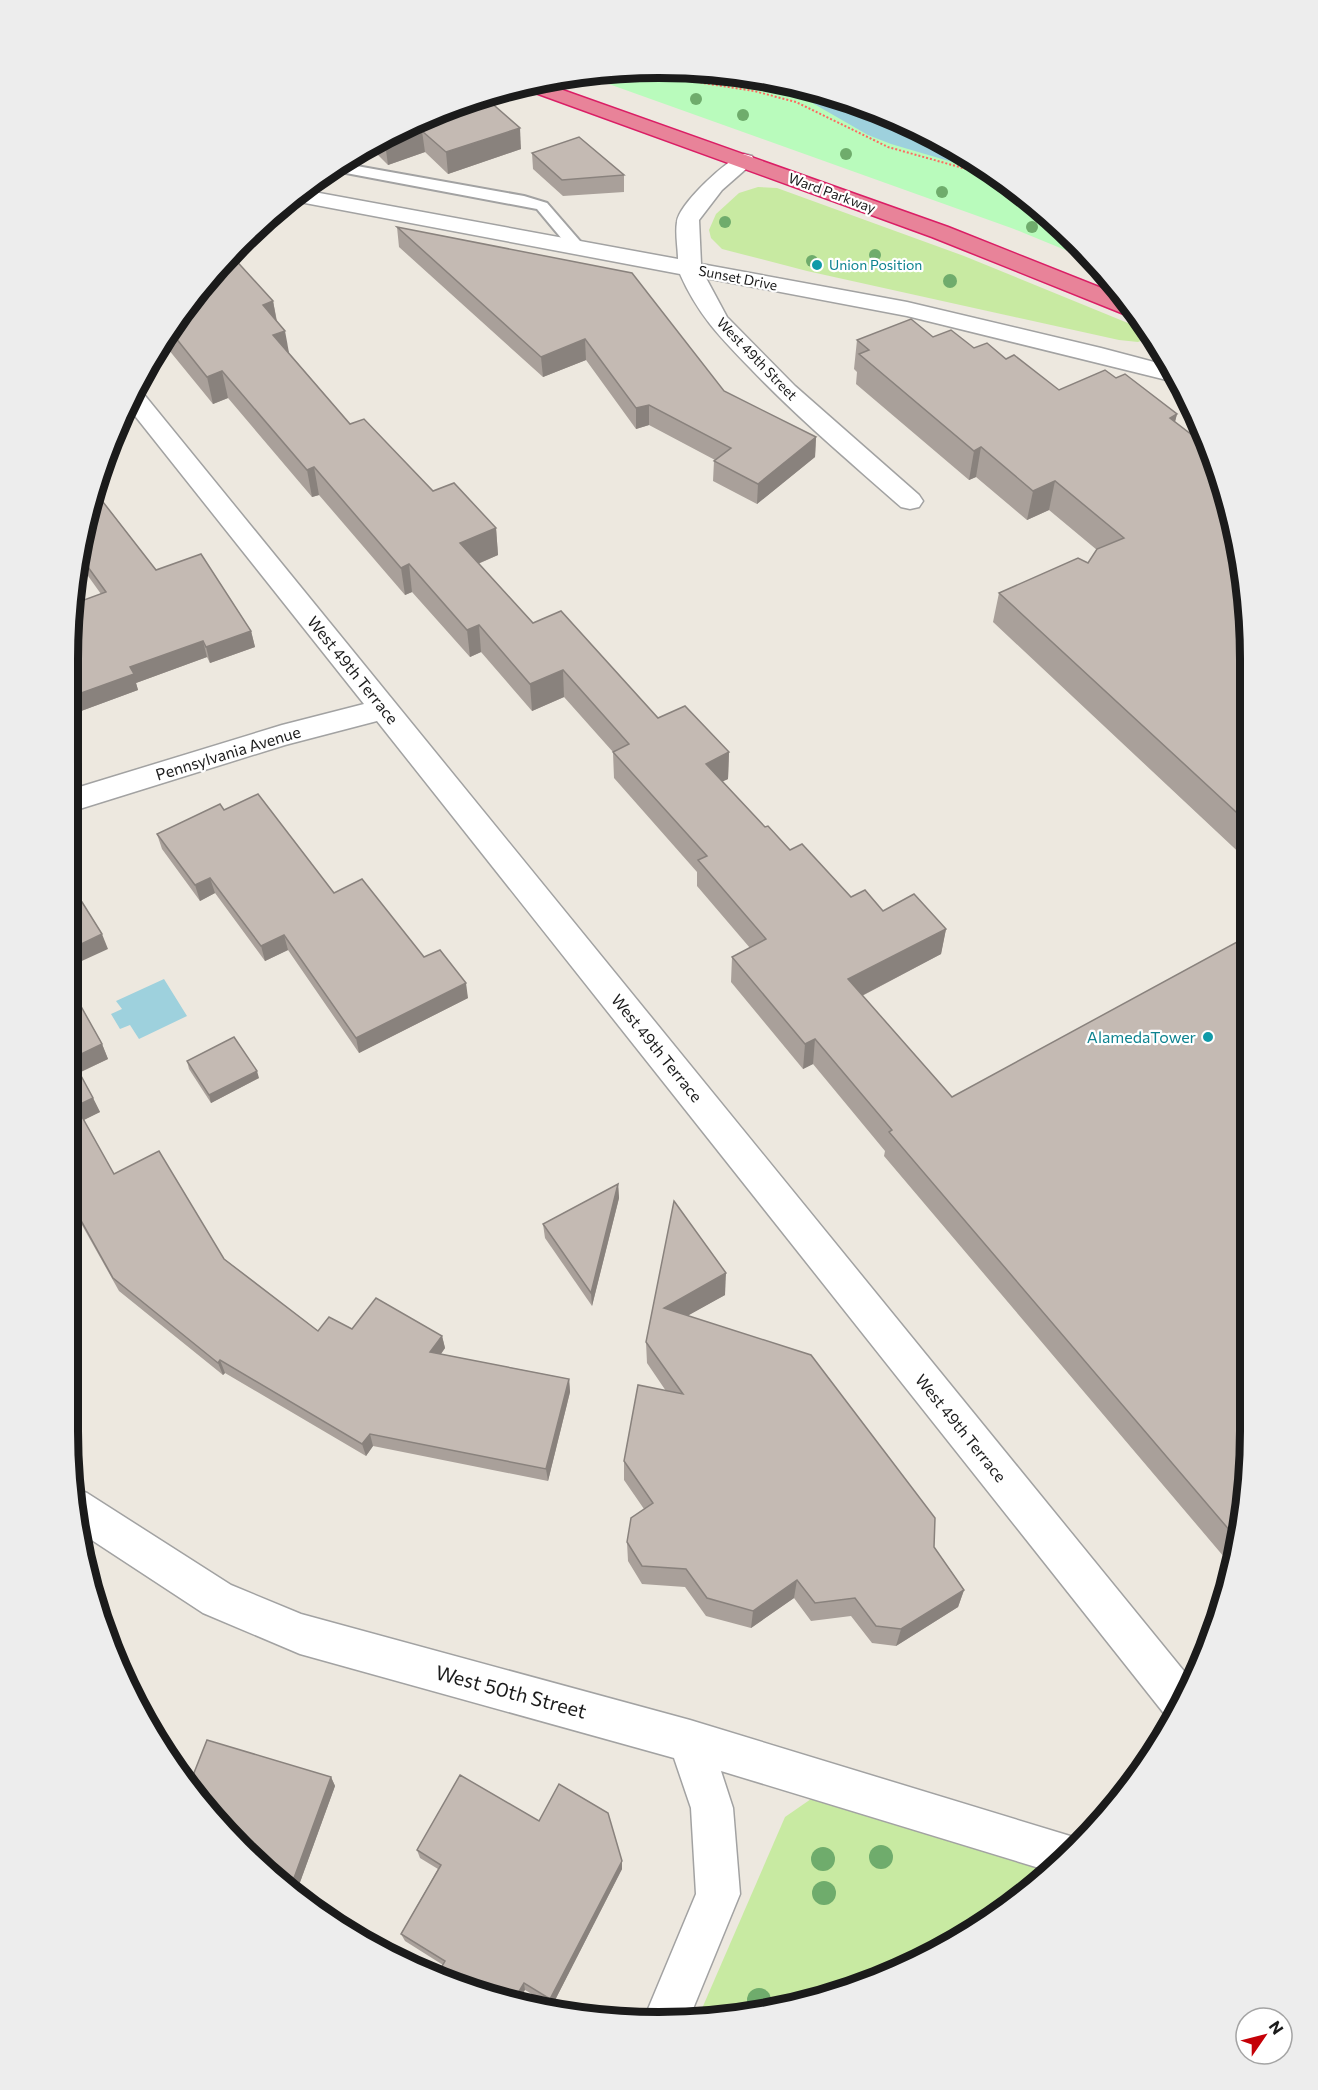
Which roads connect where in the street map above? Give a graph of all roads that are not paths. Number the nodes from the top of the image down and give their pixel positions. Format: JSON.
{"nodes":[{"id":1,"x":542,"y":90,"type":"edge"},
{"id":2,"x":744,"y":161,"type":"junction"},
{"id":3,"x":347,"y":169,"type":"edge"},
{"id":4,"x":306,"y":197,"type":"edge"},
{"id":5,"x":578,"y":248,"type":"junction"},
{"id":6,"x":690,"y":269,"type":"junction"},
{"id":7,"x":1119,"y":304,"type":"edge"},
{"id":8,"x":1164,"y":373,"type":"edge"},
{"id":9,"x":138,"y":403,"type":"edge"},
{"id":10,"x":910,"y":501,"type":"dead end"},
{"id":11,"x":384,"y":709,"type":"junction"},
{"id":12,"x":78,"y":798,"type":"edge"},
{"id":13,"x":84,"y":1513,"type":"edge"},
{"id":14,"x":1176,"y":1696,"type":"edge"},
{"id":15,"x":690,"y":1741,"type":"junction"},
{"id":16,"x":1059,"y":1852,"type":"edge"},
{"id":17,"x":669,"y":2012,"type":"edge"}],
"edges":[{"from":1,"to":2,"type":"highway","name":"Ward Parkway"},
{"from":2,"to":6,"type":"street","name":"West 49th Street"},
{"from":2,"to":7,"type":"highway","name":"Ward Parkway"},
{"from":3,"to":5,"type":"lane"},
{"from":4,"to":5,"type":"street","name":"Sunset Drive"},
{"from":5,"to":6,"type":"street","name":"Sunset Drive"},
{"from":6,"to":8,"type":"street","name":"Sunset Drive"},
{"from":6,"to":10,"type":"street","name":"West 49th Street"},
{"from":9,"to":11,"type":"street","name":"West 49th Terrace"},
{"from":11,"to":12,"type":"street","name":"Pennsylvania Avenue"},
{"from":11,"to":14,"type":"street","name":"West 49th Terrace"},
{"from":13,"to":15,"type":"street","name":"West 50th Street"},
{"from":15,"to":16,"type":"street","name":"West 50th Street"},
{"from":15,"to":17,"type":"street"}]}
